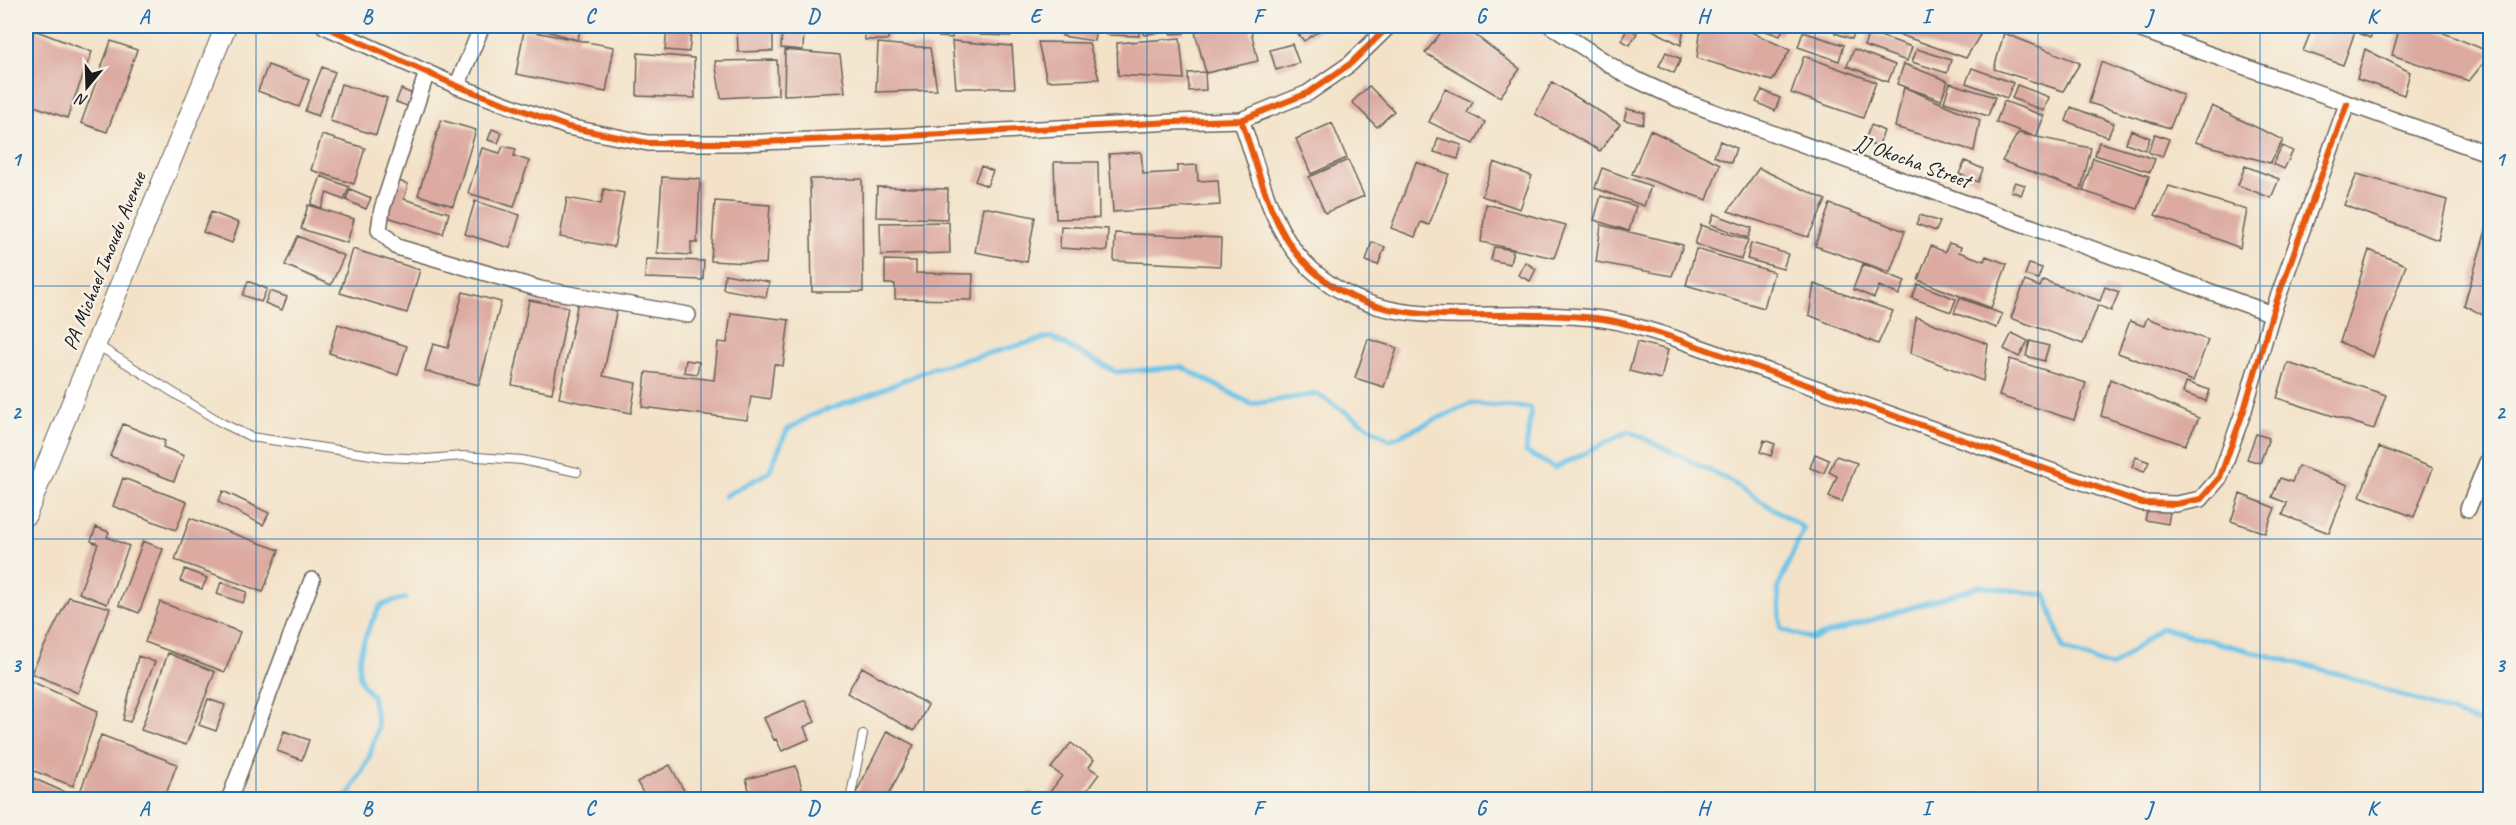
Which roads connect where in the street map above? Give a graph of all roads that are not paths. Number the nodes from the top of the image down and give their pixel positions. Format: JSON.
{"nodes":[{"id":1,"x":226,"y":26,"type":"edge"},
{"id":2,"x":324,"y":26,"type":"edge"},
{"id":3,"x":482,"y":26,"type":"edge"},
{"id":4,"x":1389,"y":26,"type":"edge"},
{"id":5,"x":1551,"y":26,"type":"edge"},
{"id":6,"x":2130,"y":26,"type":"edge"},
{"id":7,"x":427,"y":72,"type":"junction"},
{"id":8,"x":457,"y":86,"type":"junction"},
{"id":9,"x":2348,"y":104,"type":"junction"},
{"id":10,"x":1241,"y":120,"type":"junction"},
{"id":11,"x":2490,"y":154,"type":"edge"},
{"id":12,"x":2272,"y":314,"type":"junction"},
{"id":13,"x":688,"y":315,"type":"dead end"},
{"id":14,"x":96,"y":344,"type":"junction"},
{"id":15,"x":2490,"y":455,"type":"edge"},
{"id":16,"x":577,"y":472,"type":"dead end"},
{"id":17,"x":2469,"y":509,"type":"dead end"},
{"id":18,"x":26,"y":515,"type":"edge"},
{"id":19,"x":312,"y":580,"type":"dead end"},
{"id":20,"x":863,"y":734,"type":"dead end"},
{"id":21,"x":229,"y":800,"type":"edge"},
{"id":22,"x":850,"y":800,"type":"edge"}],
"edges":[{"from":1,"to":14,"type":"street","name":"PA Michael Imoudu Avenue"},
{"from":2,"to":7,"type":"street"},
{"from":3,"to":8,"type":"street"},
{"from":4,"to":10,"type":"street"},
{"from":5,"to":12,"type":"street","name":"JJ Okocha Street"},
{"from":6,"to":9,"type":"street"},
{"from":7,"to":8,"type":"street"},
{"from":7,"to":13,"type":"street"},
{"from":8,"to":10,"type":"street"},
{"from":9,"to":11,"type":"street"},
{"from":9,"to":12,"type":"street"},
{"from":10,"to":12,"type":"street"},
{"from":14,"to":16,"type":"lane"},
{"from":14,"to":18,"type":"street","name":"PA Michael Imoudu Avenue"},
{"from":15,"to":17,"type":"street"},
{"from":19,"to":21,"type":"street"},
{"from":20,"to":22,"type":"lane"}]}
